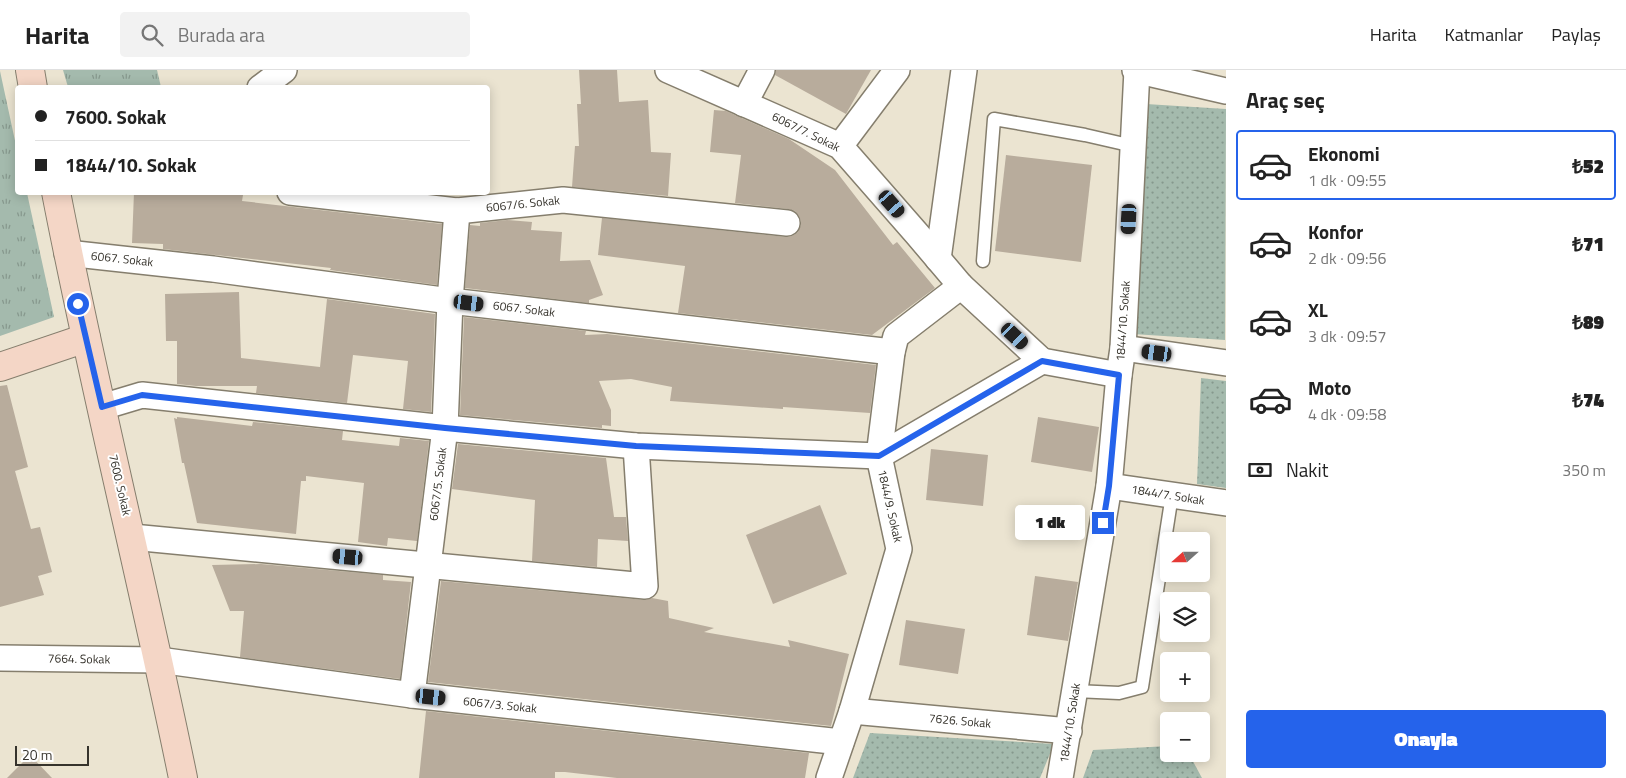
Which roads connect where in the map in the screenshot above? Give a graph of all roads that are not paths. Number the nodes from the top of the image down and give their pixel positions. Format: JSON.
{"nodes":[{"id":1,"x":30,"y":70,"type":"edge"},
{"id":2,"x":284,"y":70,"type":"edge"},
{"id":3,"x":668,"y":70,"type":"edge"},
{"id":4,"x":762,"y":70,"type":"edge"},
{"id":5,"x":896,"y":70,"type":"edge"},
{"id":6,"x":964,"y":70,"type":"edge"},
{"id":7,"x":1136,"y":70,"type":"edge"},
{"id":8,"x":33,"y":85,"type":"edge"},
{"id":9,"x":264,"y":85,"type":"edge"},
{"id":10,"x":1226,"y":91,"type":"edge"},
{"id":11,"x":744,"y":104,"type":"junction"},
{"id":12,"x":840,"y":146,"type":"junction"},
{"id":13,"x":1133,"y":146,"type":"junction"},
{"id":14,"x":57,"y":195,"type":"edge"},
{"id":15,"x":315,"y":195,"type":"edge"},
{"id":16,"x":457,"y":212,"type":"junction"},
{"id":17,"x":787,"y":223,"type":"dead end"},
{"id":18,"x":67,"y":253,"type":"junction"},
{"id":19,"x":938,"y":259,"type":"junction"},
{"id":20,"x":982,"y":261,"type":"dead end"},
{"id":21,"x":960,"y":286,"type":"junction"},
{"id":22,"x":450,"y":301,"type":"junction"},
{"id":23,"x":86,"y":338,"type":"junction"},
{"id":24,"x":1123,"y":348,"type":"junction"},
{"id":25,"x":892,"y":352,"type":"junction"},
{"id":26,"x":1042,"y":361,"type":"junction"},
{"id":27,"x":1226,"y":363,"type":"edge"},
{"id":28,"x":0,"y":367,"type":"edge"},
{"id":29,"x":1119,"y":375,"type":"junction"},
{"id":30,"x":102,"y":407,"type":"junction"},
{"id":31,"x":445,"y":428,"type":"junction"},
{"id":32,"x":636,"y":446,"type":"junction"},
{"id":33,"x":879,"y":456,"type":"junction"},
{"id":34,"x":1109,"y":486,"type":"junction"},
{"id":35,"x":1172,"y":495,"type":"junction"},
{"id":36,"x":1226,"y":504,"type":"edge"},
{"id":37,"x":132,"y":537,"type":"junction"},
{"id":38,"x":427,"y":565,"type":"junction"},
{"id":39,"x":0,"y":658,"type":"edge"},
{"id":40,"x":159,"y":660,"type":"junction"},
{"id":41,"x":1075,"y":692,"type":"junction"},
{"id":42,"x":412,"y":695,"type":"junction"},
{"id":43,"x":852,"y":711,"type":"junction"},
{"id":44,"x":1069,"y":731,"type":"junction"},
{"id":45,"x":841,"y":742,"type":"junction"},
{"id":46,"x":183,"y":778,"type":"edge"},
{"id":47,"x":829,"y":778,"type":"edge"},
{"id":48,"x":1060,"y":778,"type":"edge"}],
"edges":[{"from":1,"to":8,"type":"street"},
{"from":2,"to":9,"type":"street"},
{"from":3,"to":11,"type":"street","name":"6067/7. Sokak"},
{"from":4,"to":11,"type":"street"},
{"from":5,"to":12,"type":"street"},
{"from":6,"to":19,"type":"street"},
{"from":7,"to":10,"type":"street"},
{"from":7,"to":13,"type":"street","name":"1844/10. Sokak"},
{"from":11,"to":12,"type":"street","name":"6067/7. Sokak"},
{"from":12,"to":19,"type":"street","name":"6067/7. Sokak"},
{"from":13,"to":20,"type":"lane"},
{"from":13,"to":24,"type":"street","name":"1844/10. Sokak"},
{"from":14,"to":18,"type":"street","name":"7600. Sokak"},
{"from":15,"to":16,"type":"street","name":"6067/6. Sokak"},
{"from":16,"to":17,"type":"street","name":"6067/6. Sokak"},
{"from":16,"to":22,"type":"street","name":"6067/5. Sokak"},
{"from":18,"to":22,"type":"street","name":"6067. Sokak"},
{"from":18,"to":23,"type":"street","name":"7600. Sokak"},
{"from":19,"to":21,"type":"street","name":"6067/7. Sokak"},
{"from":21,"to":25,"type":"street","name":"1844/9. Sokak"},
{"from":21,"to":26,"type":"street","name":"6067/7. Sokak"},
{"from":22,"to":25,"type":"street","name":"6067. Sokak"},
{"from":22,"to":31,"type":"street","name":"6067/5. Sokak"},
{"from":23,"to":28,"type":"street"},
{"from":23,"to":30,"type":"street","name":"7600. Sokak"},
{"from":24,"to":27,"type":"street"},
{"from":24,"to":29,"type":"street","name":"1844/10. Sokak"},
{"from":25,"to":33,"type":"street","name":"1844/9. Sokak"},
{"from":26,"to":29,"type":"street"},
{"from":26,"to":33,"type":"street"},
{"from":29,"to":34,"type":"street","name":"1844/10. Sokak"},
{"from":30,"to":31,"type":"street"},
{"from":30,"to":37,"type":"street","name":"7600. Sokak"},
{"from":31,"to":32,"type":"street"},
{"from":31,"to":38,"type":"street","name":"6067/5. Sokak"},
{"from":32,"to":33,"type":"street"},
{"from":32,"to":38,"type":"street"},
{"from":33,"to":43,"type":"street","name":"1844/9. Sokak"},
{"from":34,"to":35,"type":"street","name":"1844/7. Sokak"},
{"from":34,"to":41,"type":"street","name":"1844/10. Sokak"},
{"from":35,"to":36,"type":"street","name":"1844/7. Sokak"},
{"from":35,"to":41,"type":"lane"},
{"from":37,"to":38,"type":"street"},
{"from":37,"to":40,"type":"street","name":"7600. Sokak"},
{"from":38,"to":42,"type":"street","name":"6067/5. Sokak"},
{"from":39,"to":40,"type":"street","name":"7664. Sokak"},
{"from":40,"to":42,"type":"street","name":"6067/3. Sokak"},
{"from":40,"to":46,"type":"street","name":"7600. Sokak"},
{"from":41,"to":44,"type":"street","name":"1844/10. Sokak"},
{"from":42,"to":45,"type":"street","name":"6067/3. Sokak"},
{"from":43,"to":44,"type":"street","name":"7626. Sokak"},
{"from":43,"to":45,"type":"street","name":"1844/9. Sokak"},
{"from":44,"to":48,"type":"street","name":"1844/10. Sokak"},
{"from":45,"to":47,"type":"street","name":"1844/9. Sokak"}]}
